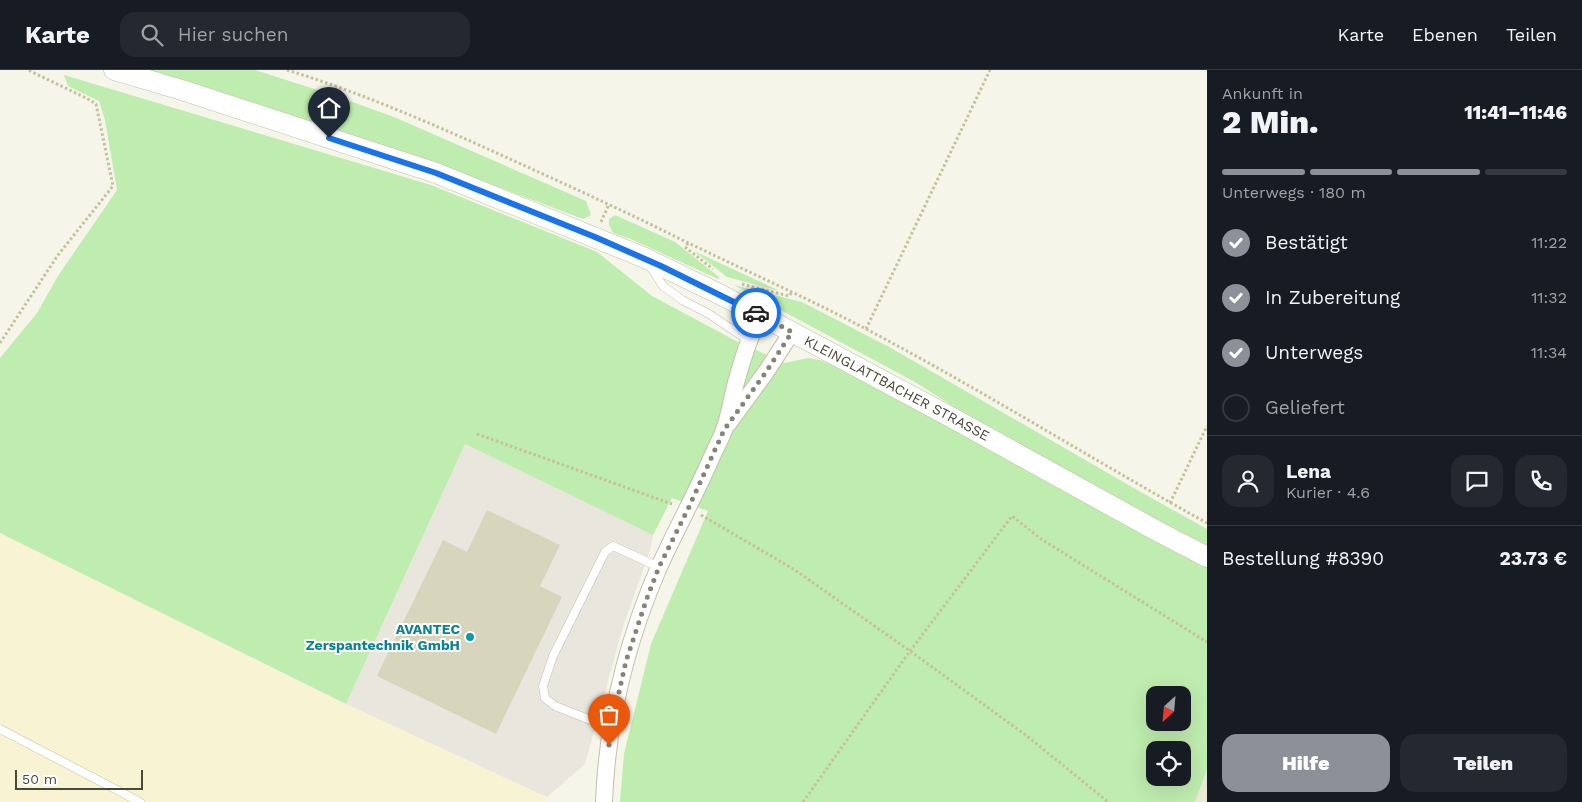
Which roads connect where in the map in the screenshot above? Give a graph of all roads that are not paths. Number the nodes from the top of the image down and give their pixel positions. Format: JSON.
{"nodes":[{"id":1,"x":114,"y":70,"type":"edge"},
{"id":2,"x":645,"y":258,"type":"junction"},
{"id":3,"x":760,"y":315,"type":"junction"},
{"id":4,"x":792,"y":332,"type":"junction"},
{"id":5,"x":748,"y":340,"type":"junction"},
{"id":6,"x":724,"y":430,"type":"junction"},
{"id":7,"x":1207,"y":557,"type":"edge"},
{"id":8,"x":659,"y":567,"type":"junction"},
{"id":9,"x":611,"y":728,"type":"junction"},
{"id":10,"x":0,"y":729,"type":"edge"},
{"id":11,"x":140,"y":802,"type":"edge"},
{"id":12,"x":604,"y":802,"type":"edge"}],
"edges":[{"from":1,"to":2,"type":"street","name":"KLEINGLATTBACHER STRASSE"},
{"from":2,"to":3,"type":"street","name":"KLEINGLATTBACHER STRASSE"},
{"from":2,"to":5,"type":"lane"},
{"from":3,"to":4,"type":"street","name":"KLEINGLATTBACHER STRASSE"},
{"from":3,"to":5,"type":"street"},
{"from":4,"to":6,"type":"street"},
{"from":4,"to":7,"type":"street","name":"KLEINGLATTBACHER STRASSE"},
{"from":5,"to":6,"type":"street"},
{"from":6,"to":8,"type":"street"},
{"from":8,"to":9,"type":"street"},
{"from":8,"to":9,"type":"lane"},
{"from":9,"to":12,"type":"street"},
{"from":10,"to":11,"type":"lane"}]}
